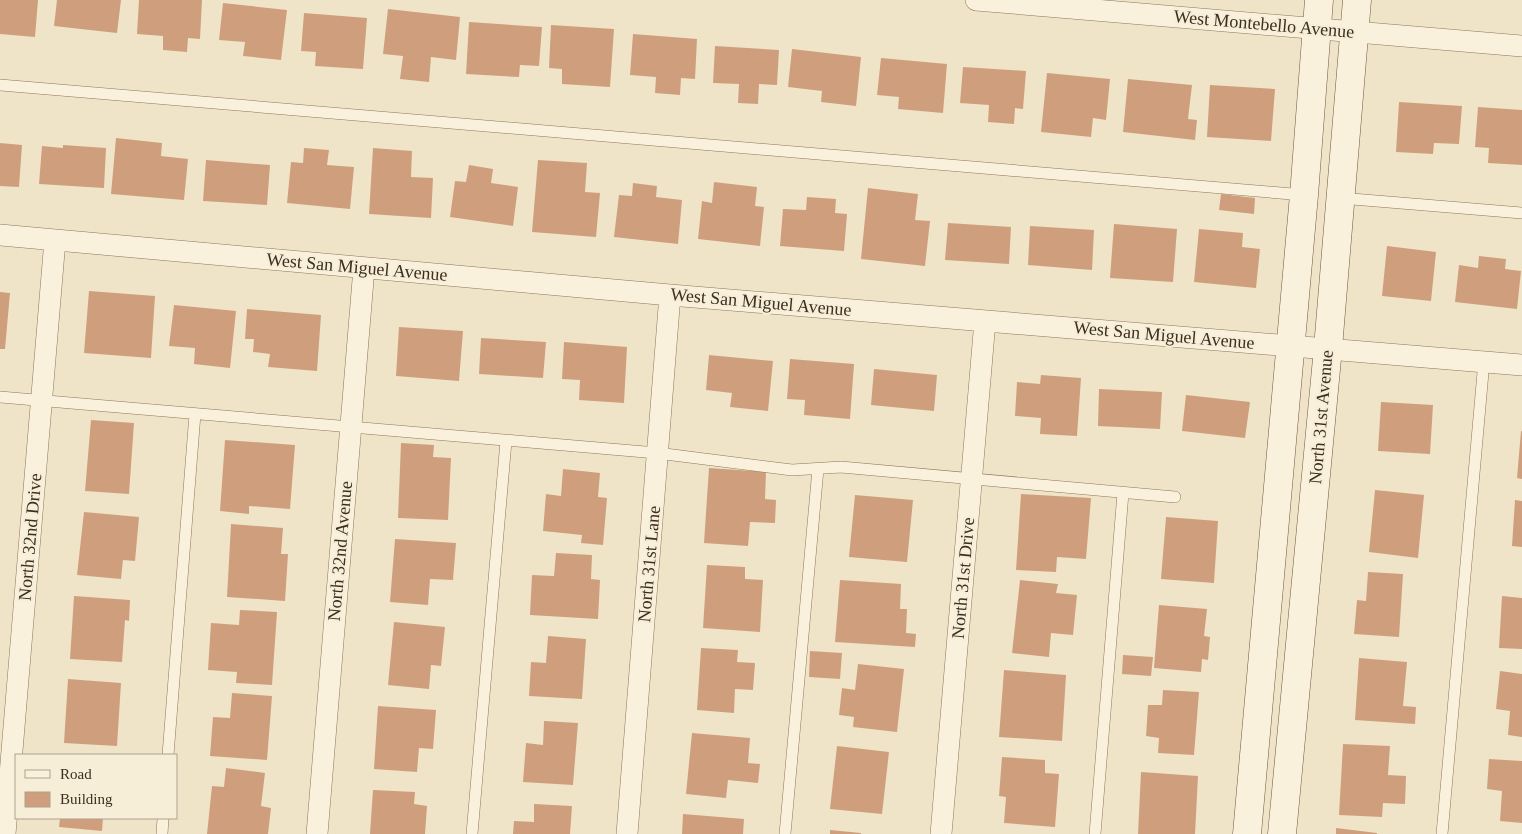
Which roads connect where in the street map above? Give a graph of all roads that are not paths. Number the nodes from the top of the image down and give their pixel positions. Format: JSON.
{"nodes":[{"id":1,"x":976,"y":0,"type":"edge"},
{"id":2,"x":1319,"y":0,"type":"edge"},
{"id":3,"x":1357,"y":0,"type":"edge"},
{"id":4,"x":1316,"y":28,"type":"junction"},
{"id":5,"x":1354,"y":32,"type":"junction"},
{"id":6,"x":1522,"y":46,"type":"edge"},
{"id":7,"x":0,"y":85,"type":"edge"},
{"id":8,"x":1304,"y":195,"type":"junction"},
{"id":9,"x":1340,"y":198,"type":"junction"},
{"id":10,"x":1522,"y":213,"type":"edge"},
{"id":11,"x":0,"y":236,"type":"edge"},
{"id":12,"x":55,"y":240,"type":"junction"},
{"id":13,"x":364,"y":268,"type":"junction"},
{"id":14,"x":670,"y":295,"type":"junction"},
{"id":15,"x":985,"y":321,"type":"junction"},
{"id":16,"x":1291,"y":345,"type":"junction"},
{"id":17,"x":1328,"y":348,"type":"junction"},
{"id":18,"x":1484,"y":361,"type":"junction"},
{"id":19,"x":1522,"y":365,"type":"edge"},
{"id":20,"x":0,"y":397,"type":"edge"},
{"id":21,"x":42,"y":400,"type":"junction"},
{"id":22,"x":196,"y":414,"type":"junction"},
{"id":23,"x":350,"y":428,"type":"junction"},
{"id":24,"x":506,"y":441,"type":"junction"},
{"id":25,"x":658,"y":453,"type":"junction"},
{"id":26,"x":818,"y":469,"type":"junction"},
{"id":27,"x":972,"y":478,"type":"junction"},
{"id":28,"x":1123,"y":493,"type":"junction"},
{"id":29,"x":1175,"y":497,"type":"dead end"},
{"id":30,"x":168,"y":754,"type":"edge"},
{"id":31,"x":1252,"y":786,"type":"junction"},
{"id":32,"x":1286,"y":788,"type":"junction"},
{"id":33,"x":163,"y":819,"type":"edge"},
{"id":34,"x":5,"y":834,"type":"edge"},
{"id":35,"x":162,"y":834,"type":"edge"},
{"id":36,"x":316,"y":834,"type":"edge"},
{"id":37,"x":472,"y":834,"type":"edge"},
{"id":38,"x":627,"y":834,"type":"edge"},
{"id":39,"x":785,"y":834,"type":"edge"},
{"id":40,"x":941,"y":834,"type":"edge"},
{"id":41,"x":1095,"y":834,"type":"edge"},
{"id":42,"x":1248,"y":834,"type":"edge"},
{"id":43,"x":1282,"y":834,"type":"edge"},
{"id":44,"x":1442,"y":834,"type":"edge"}],
"edges":[{"from":1,"to":4,"type":"street","name":"West Montebello Avenue"},
{"from":2,"to":4,"type":"street","name":"North 31st Avenue"},
{"from":3,"to":5,"type":"street","name":"North 31st Avenue"},
{"from":4,"to":5,"type":"street","name":"West Montebello Avenue"},
{"from":4,"to":8,"type":"street","name":"North 31st Avenue"},
{"from":5,"to":6,"type":"street","name":"West Montebello Avenue"},
{"from":5,"to":9,"type":"street","name":"North 31st Avenue"},
{"from":7,"to":8,"type":"lane"},
{"from":8,"to":16,"type":"street","name":"North 31st Avenue"},
{"from":9,"to":10,"type":"lane"},
{"from":9,"to":17,"type":"street","name":"North 31st Avenue"},
{"from":11,"to":12,"type":"street","name":"West San Miguel Avenue"},
{"from":12,"to":13,"type":"street","name":"West San Miguel Avenue"},
{"from":12,"to":21,"type":"street","name":"North 32nd Drive"},
{"from":13,"to":14,"type":"street","name":"West San Miguel Avenue"},
{"from":13,"to":23,"type":"street","name":"North 32nd Avenue"},
{"from":14,"to":15,"type":"street","name":"West San Miguel Avenue"},
{"from":14,"to":25,"type":"street","name":"North 31st Lane"},
{"from":15,"to":16,"type":"street","name":"West San Miguel Avenue"},
{"from":15,"to":27,"type":"street","name":"North 31st Drive"},
{"from":16,"to":17,"type":"street","name":"West San Miguel Avenue"},
{"from":16,"to":31,"type":"street","name":"North 31st Avenue"},
{"from":17,"to":18,"type":"street","name":"West San Miguel Avenue"},
{"from":17,"to":32,"type":"street","name":"North 31st Avenue"},
{"from":18,"to":19,"type":"street","name":"West San Miguel Avenue"},
{"from":18,"to":44,"type":"lane"},
{"from":20,"to":21,"type":"lane"},
{"from":21,"to":22,"type":"lane"},
{"from":21,"to":34,"type":"street","name":"North 32nd Drive"},
{"from":22,"to":23,"type":"lane"},
{"from":22,"to":30,"type":"lane"},
{"from":23,"to":24,"type":"lane"},
{"from":23,"to":36,"type":"street","name":"North 32nd Avenue"},
{"from":24,"to":25,"type":"lane"},
{"from":24,"to":37,"type":"lane"},
{"from":25,"to":26,"type":"lane"},
{"from":25,"to":38,"type":"street","name":"North 31st Lane"},
{"from":26,"to":27,"type":"lane"},
{"from":26,"to":39,"type":"lane"},
{"from":27,"to":28,"type":"lane"},
{"from":27,"to":40,"type":"street","name":"North 31st Drive"},
{"from":28,"to":29,"type":"lane"},
{"from":28,"to":41,"type":"lane"},
{"from":31,"to":32,"type":"street"},
{"from":31,"to":42,"type":"street","name":"North 31st Avenue"},
{"from":32,"to":43,"type":"street","name":"North 31st Avenue"},
{"from":33,"to":35,"type":"lane"}]}
